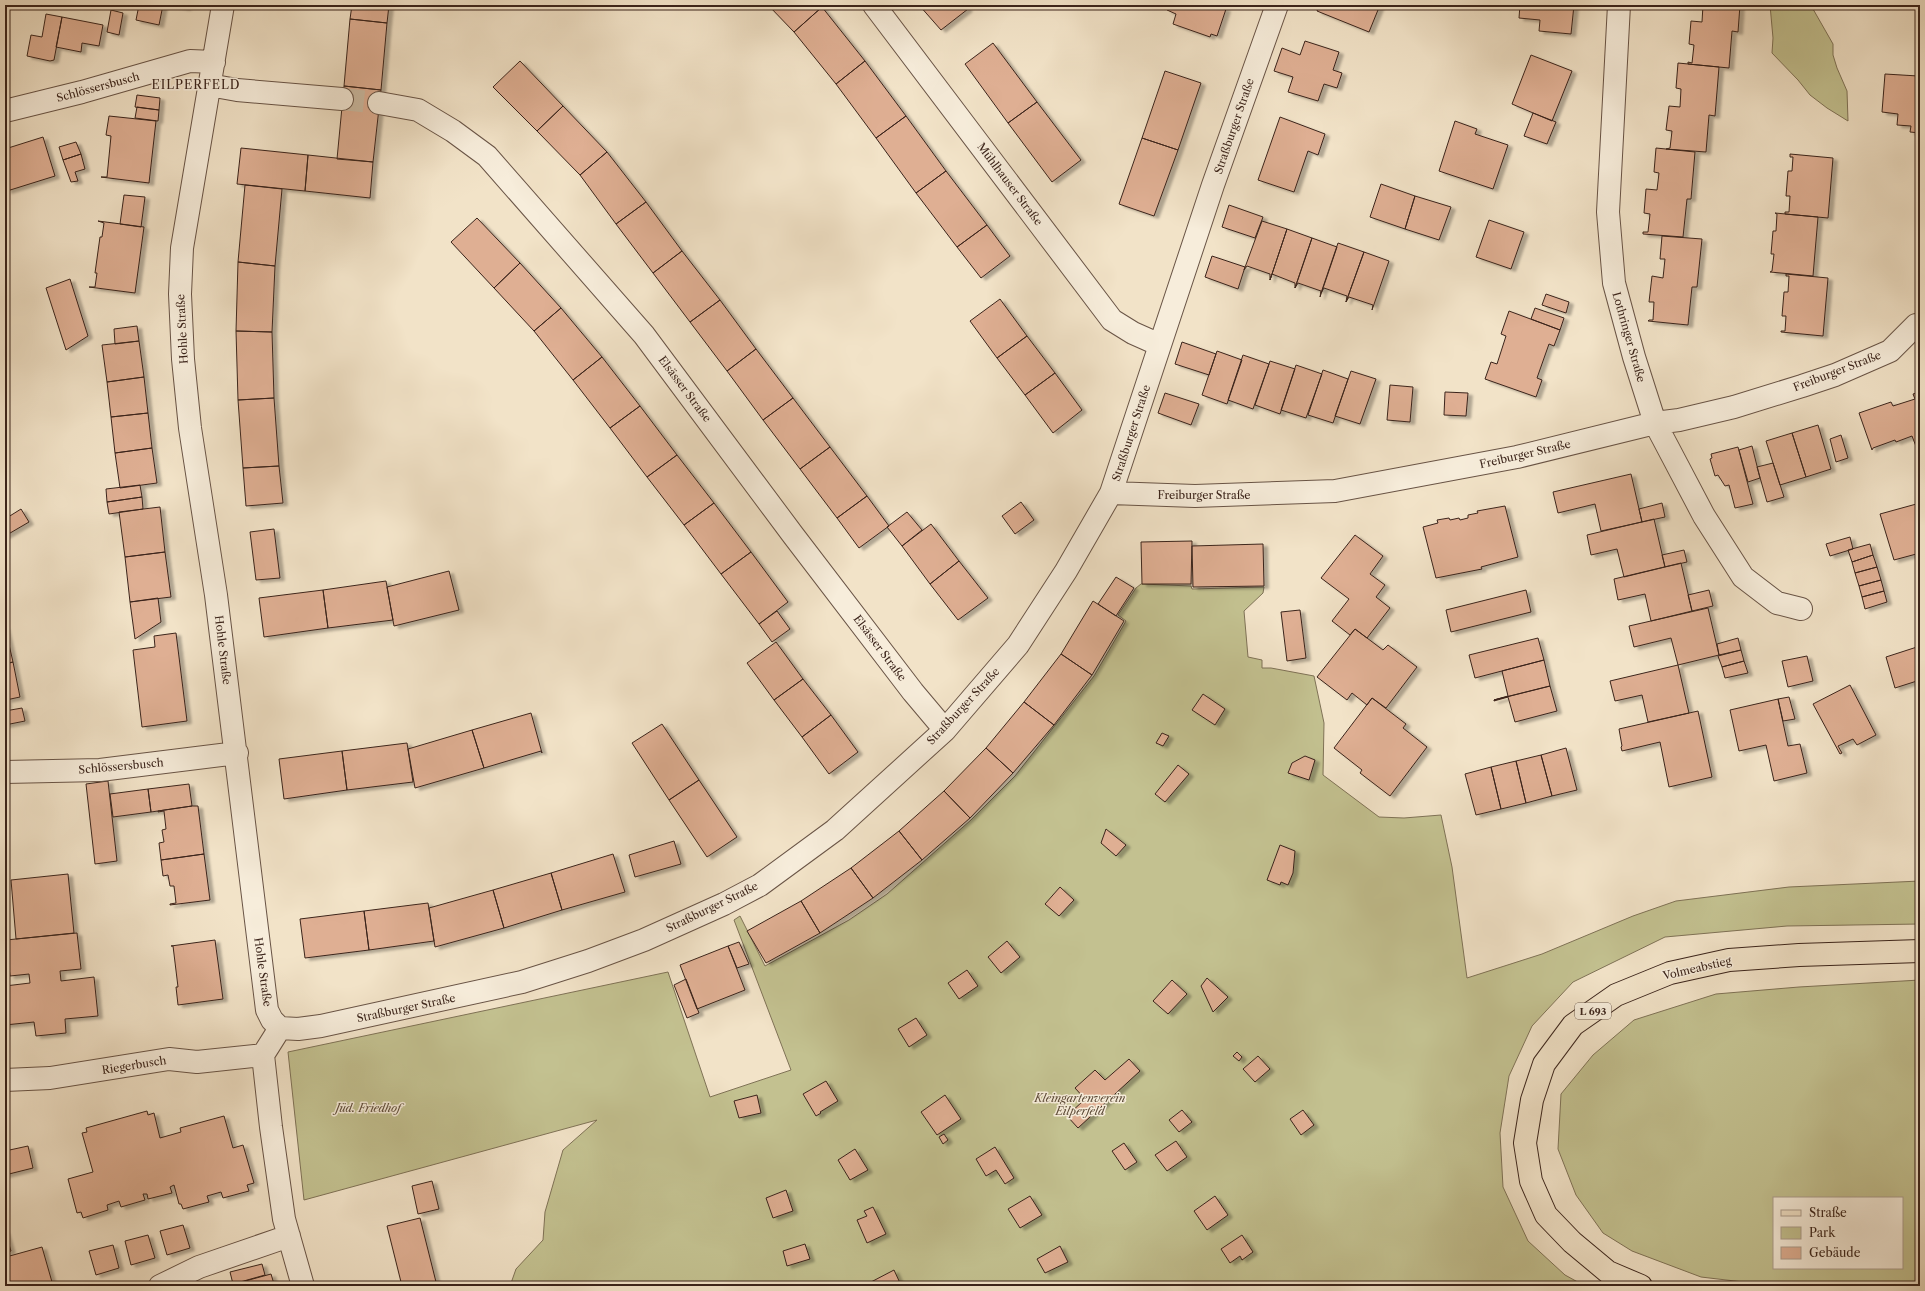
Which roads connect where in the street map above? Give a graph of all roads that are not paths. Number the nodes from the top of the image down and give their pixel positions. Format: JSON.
{"nodes":[{"id":1,"x":223,"y":5,"type":"edge"},
{"id":2,"x":874,"y":5,"type":"edge"},
{"id":3,"x":1277,"y":5,"type":"edge"},
{"id":4,"x":1619,"y":5,"type":"edge"},
{"id":5,"x":214,"y":62,"type":"junction"},
{"id":6,"x":210,"y":85,"type":"junction"},
{"id":7,"x":342,"y":100,"type":"tunnel mouth"},
{"id":8,"x":379,"y":103,"type":"tunnel mouth"},
{"id":9,"x":5,"y":111,"type":"edge"},
{"id":10,"x":1916,"y":325,"type":"dead end"},
{"id":11,"x":1160,"y":346,"type":"junction"},
{"id":12,"x":1655,"y":423,"type":"junction"},
{"id":13,"x":1111,"y":493,"type":"junction"},
{"id":14,"x":1801,"y":609,"type":"dead end"},
{"id":15,"x":945,"y":730,"type":"junction"},
{"id":16,"x":237,"y":753,"type":"junction"},
{"id":17,"x":5,"y":772,"type":"edge"},
{"id":18,"x":1920,"y":951,"type":"edge"},
{"id":19,"x":280,"y":1028,"type":"junction"},
{"id":20,"x":263,"y":1056,"type":"junction"},
{"id":21,"x":5,"y":1080,"type":"edge"},
{"id":22,"x":289,"y":1236,"type":"junction"},
{"id":23,"x":160,"y":1286,"type":"edge"},
{"id":24,"x":304,"y":1286,"type":"edge"},
{"id":25,"x":1641,"y":1286,"type":"edge"}],
"edges":[{"from":1,"to":5,"type":"street","name":"Hohle Straße"},
{"from":2,"to":11,"type":"street","name":"Mühlhauser Straße"},
{"from":3,"to":11,"type":"street","name":"Straßburger Straße"},
{"from":4,"to":12,"type":"street","name":"Lothringer Straße"},
{"from":5,"to":6,"type":"street","name":"Hohle Straße"},
{"from":5,"to":9,"type":"street","name":"Schlössersbusch"},
{"from":6,"to":7,"type":"street"},
{"from":6,"to":16,"type":"street","name":"Hohle Straße"},
{"from":8,"to":15,"type":"street","name":"Elsässer Straße"},
{"from":10,"to":12,"type":"street","name":"Freiburger Straße"},
{"from":11,"to":13,"type":"street","name":"Straßburger Straße"},
{"from":12,"to":13,"type":"street","name":"Freiburger Straße"},
{"from":12,"to":14,"type":"street","name":"Lothringer Straße"},
{"from":13,"to":15,"type":"street","name":"Straßburger Straße"},
{"from":15,"to":19,"type":"street","name":"Straßburger Straße"},
{"from":16,"to":17,"type":"street","name":"Schlössersbusch"},
{"from":16,"to":19,"type":"street","name":"Hohle Straße"},
{"from":18,"to":25,"type":"main road","name":"Volmeabstieg","number":"L 693"},
{"from":19,"to":20,"type":"street"},
{"from":20,"to":21,"type":"street","name":"Riegerbusch"},
{"from":20,"to":22,"type":"street"},
{"from":22,"to":23,"type":"street"},
{"from":22,"to":24,"type":"street"}]}
